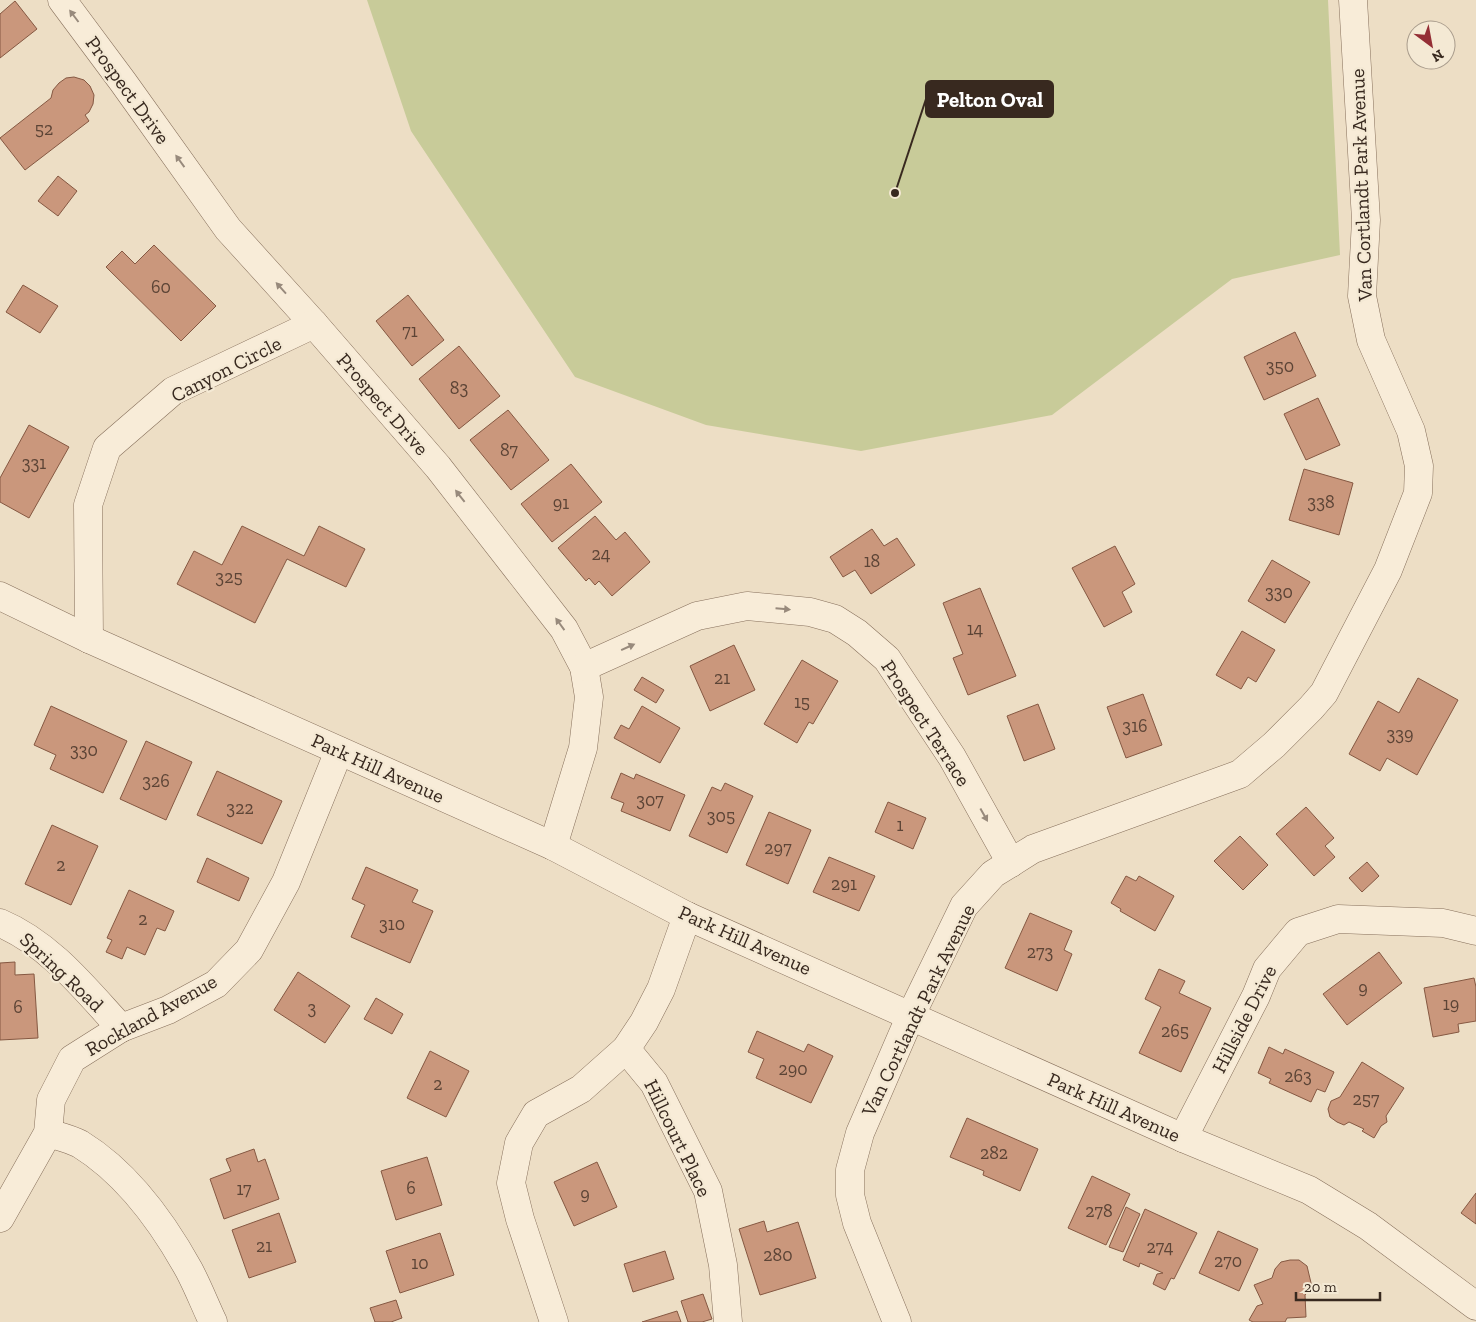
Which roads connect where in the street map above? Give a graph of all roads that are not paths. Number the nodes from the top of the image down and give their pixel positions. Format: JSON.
{"nodes":[{"id":1,"x":62,"y":0,"type":"edge"},
{"id":2,"x":1353,"y":0,"type":"edge"},
{"id":3,"x":314,"y":324,"type":"junction"},
{"id":4,"x":0,"y":596,"type":"edge"},
{"id":5,"x":89,"y":640,"type":"junction"},
{"id":6,"x":584,"y":666,"type":"junction"},
{"id":7,"x":339,"y":751,"type":"junction"},
{"id":8,"x":553,"y":846,"type":"junction"},
{"id":9,"x":1011,"y":863,"type":"junction"},
{"id":10,"x":687,"y":916,"type":"junction"},
{"id":11,"x":0,"y":923,"type":"edge"},
{"id":12,"x":1476,"y":931,"type":"edge"},
{"id":13,"x":911,"y":1015,"type":"junction"},
{"id":14,"x":121,"y":1028,"type":"junction"},
{"id":15,"x":626,"y":1049,"type":"junction"},
{"id":16,"x":48,"y":1132,"type":"junction"},
{"id":17,"x":1183,"y":1138,"type":"junction"},
{"id":18,"x":0,"y":1218,"type":"edge"},
{"id":19,"x":1476,"y":1306,"type":"edge"},
{"id":20,"x":212,"y":1322,"type":"edge"},
{"id":21,"x":554,"y":1322,"type":"edge"},
{"id":22,"x":728,"y":1322,"type":"edge"},
{"id":23,"x":897,"y":1322,"type":"edge"}],
"edges":[{"from":3,"to":1,"type":"street","name":"Prospect Drive","one_way":true},
{"from":2,"to":9,"type":"street","name":"Van Cortlandt Park Avenue"},
{"from":3,"to":5,"type":"street","name":"Canyon Circle"},
{"from":6,"to":3,"type":"street","name":"Prospect Drive","one_way":true},
{"from":4,"to":5,"type":"street","name":"Park Hill Avenue"},
{"from":5,"to":7,"type":"street","name":"Park Hill Avenue"},
{"from":6,"to":8,"type":"street","name":"Prospect Drive"},
{"from":6,"to":9,"type":"street","name":"Prospect Terrace","one_way":true},
{"from":7,"to":8,"type":"street","name":"Park Hill Avenue"},
{"from":7,"to":14,"type":"street","name":"Rockland Avenue"},
{"from":8,"to":10,"type":"street","name":"Park Hill Avenue"},
{"from":9,"to":13,"type":"street","name":"Van Cortlandt Park Avenue"},
{"from":10,"to":13,"type":"street","name":"Park Hill Avenue"},
{"from":10,"to":15,"type":"street"},
{"from":11,"to":14,"type":"street","name":"Spring Road"},
{"from":12,"to":17,"type":"street","name":"Hillside Drive"},
{"from":13,"to":17,"type":"street","name":"Park Hill Avenue"},
{"from":13,"to":23,"type":"street","name":"Van Cortlandt Park Avenue"},
{"from":14,"to":16,"type":"street","name":"Rockland Avenue"},
{"from":15,"to":21,"type":"street"},
{"from":15,"to":22,"type":"street","name":"Hillcourt Place"},
{"from":16,"to":18,"type":"street"},
{"from":16,"to":20,"type":"street"},
{"from":17,"to":19,"type":"street","name":"Park Hill Avenue"}]}
